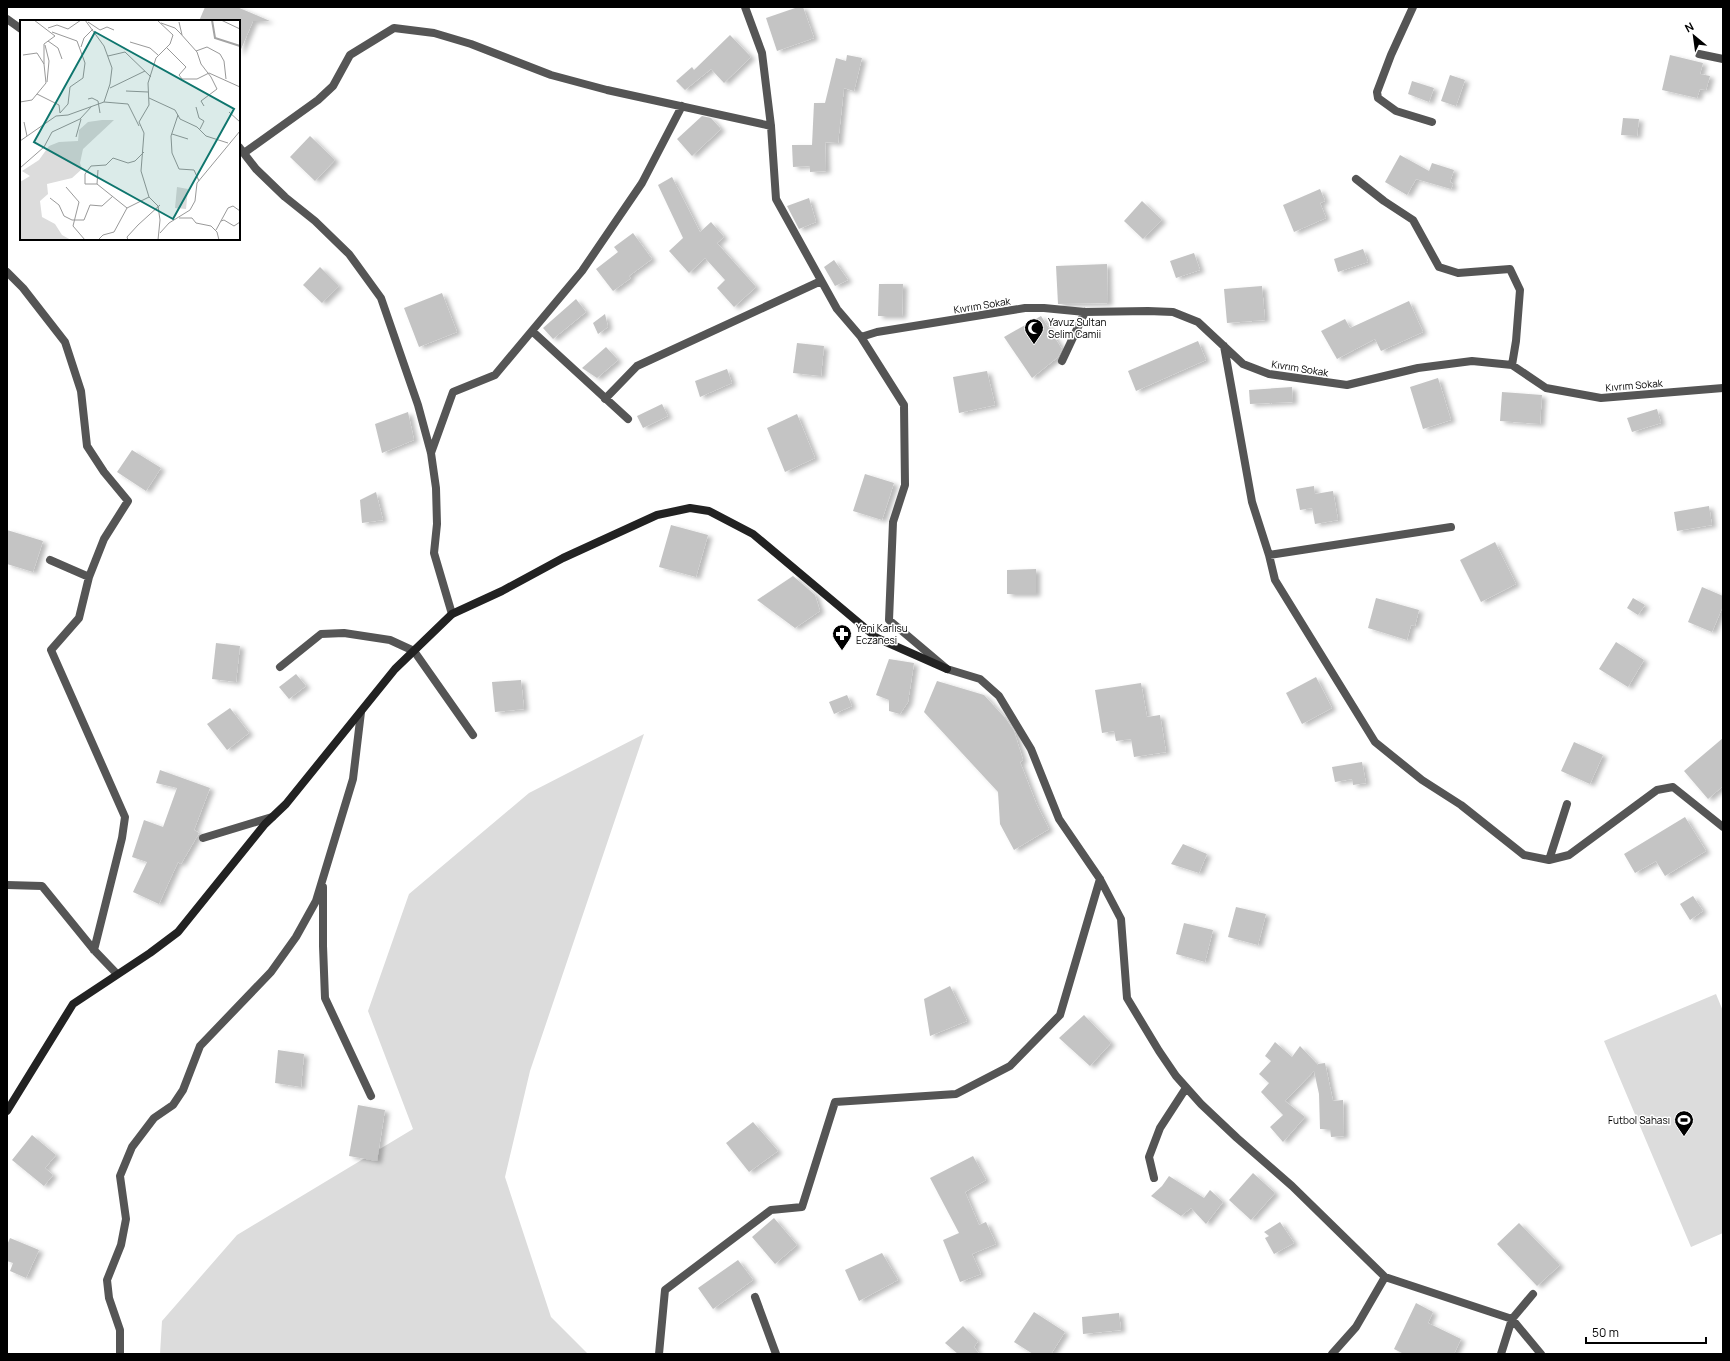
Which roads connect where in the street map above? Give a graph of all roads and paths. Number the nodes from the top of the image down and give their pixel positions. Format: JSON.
{"nodes":[{"id":1,"x":745,"y":7,"type":"edge"},
{"id":2,"x":1413,"y":7,"type":"edge"},
{"id":3,"x":7,"y":19,"type":"edge"},
{"id":4,"x":20,"y":28,"type":"edge"},
{"id":5,"x":1699,"y":54,"type":"dead end"},
{"id":6,"x":1723,"y":59,"type":"edge"},
{"id":7,"x":682,"y":106,"type":"junction"},
{"id":8,"x":1432,"y":122,"type":"dead end"},
{"id":9,"x":771,"y":126,"type":"junction"},
{"id":10,"x":242,"y":150,"type":"edge"},
{"id":11,"x":1356,"y":179,"type":"dead end"},
{"id":12,"x":7,"y":272,"type":"edge"},
{"id":13,"x":821,"y":281,"type":"junction"},
{"id":14,"x":1085,"y":312,"type":"junction"},
{"id":15,"x":532,"y":331,"type":"junction"},
{"id":16,"x":861,"y":337,"type":"junction"},
{"id":17,"x":1224,"y":346,"type":"junction"},
{"id":18,"x":1062,"y":361,"type":"dead end"},
{"id":19,"x":1512,"y":365,"type":"junction"},
{"id":20,"x":1723,"y":388,"type":"edge"},
{"id":21,"x":605,"y":399,"type":"junction"},
{"id":22,"x":628,"y":419,"type":"dead end"},
{"id":23,"x":432,"y":453,"type":"junction"},
{"id":24,"x":1451,"y":527,"type":"dead end"},
{"id":25,"x":1269,"y":555,"type":"junction"},
{"id":26,"x":50,"y":560,"type":"dead end"},
{"id":27,"x":89,"y":577,"type":"junction"},
{"id":28,"x":452,"y":614,"type":"junction"},
{"id":29,"x":414,"y":651,"type":"junction"},
{"id":30,"x":280,"y":667,"type":"dead end"},
{"id":31,"x":947,"y":669,"type":"junction"},
{"id":32,"x":361,"y":712,"type":"junction"},
{"id":33,"x":474,"y":735,"type":"dead end"},
{"id":34,"x":1567,"y":804,"type":"dead end"},
{"id":35,"x":272,"y":817,"type":"junction"},
{"id":36,"x":1723,"y":827,"type":"edge"},
{"id":37,"x":203,"y":838,"type":"dead end"},
{"id":38,"x":1549,"y":860,"type":"junction"},
{"id":39,"x":323,"y":876,"type":"junction"},
{"id":40,"x":1100,"y":879,"type":"junction"},
{"id":41,"x":7,"y":885,"type":"edge"},
{"id":42,"x":94,"y":950,"type":"junction"},
{"id":43,"x":117,"y":974,"type":"junction"},
{"id":44,"x":1186,"y":1088,"type":"junction"},
{"id":45,"x":371,"y":1096,"type":"dead end"},
{"id":46,"x":7,"y":1111,"type":"edge"},
{"id":47,"x":1154,"y":1178,"type":"dead end"},
{"id":48,"x":1385,"y":1277,"type":"junction"},
{"id":49,"x":1533,"y":1294,"type":"dead end"},
{"id":50,"x":755,"y":1297,"type":"dead end"},
{"id":51,"x":1512,"y":1319,"type":"junction"},
{"id":52,"x":120,"y":1354,"type":"edge"},
{"id":53,"x":659,"y":1354,"type":"edge"},
{"id":54,"x":776,"y":1354,"type":"edge"},
{"id":55,"x":1332,"y":1354,"type":"edge"},
{"id":56,"x":1501,"y":1354,"type":"edge"},
{"id":57,"x":1541,"y":1354,"type":"edge"}],
"edges":[{"from":1,"to":9,"type":"street"},
{"from":2,"to":8,"type":"street"},
{"from":3,"to":4,"type":"street"},
{"from":5,"to":6,"type":"street"},
{"from":7,"to":9,"type":"street"},
{"from":7,"to":10,"type":"street"},
{"from":7,"to":15,"type":"street"},
{"from":9,"to":13,"type":"street"},
{"from":10,"to":23,"type":"street"},
{"from":11,"to":19,"type":"street"},
{"from":12,"to":27,"type":"street"},
{"from":13,"to":16,"type":"street"},
{"from":13,"to":21,"type":"street"},
{"from":14,"to":16,"type":"street","name":"Kıvrım Sokak"},
{"from":14,"to":17,"type":"street","name":"Kıvrım Sokak"},
{"from":14,"to":18,"type":"street"},
{"from":15,"to":21,"type":"street"},
{"from":15,"to":23,"type":"street"},
{"from":16,"to":31,"type":"street"},
{"from":17,"to":19,"type":"street","name":"Kıvrım Sokak"},
{"from":17,"to":25,"type":"street"},
{"from":19,"to":20,"type":"street","name":"Kıvrım Sokak"},
{"from":21,"to":22,"type":"street"},
{"from":23,"to":28,"type":"street"},
{"from":24,"to":25,"type":"street"},
{"from":25,"to":38,"type":"street"},
{"from":26,"to":27,"type":"street"},
{"from":27,"to":42,"type":"street"},
{"from":28,"to":29,"type":"street"},
{"from":28,"to":31,"type":"street"},
{"from":29,"to":30,"type":"street"},
{"from":29,"to":32,"type":"street"},
{"from":29,"to":33,"type":"street"},
{"from":31,"to":40,"type":"street"},
{"from":32,"to":35,"type":"street"},
{"from":32,"to":39,"type":"street"},
{"from":34,"to":38,"type":"street"},
{"from":35,"to":37,"type":"street"},
{"from":35,"to":43,"type":"street"},
{"from":36,"to":38,"type":"street"},
{"from":39,"to":45,"type":"street"},
{"from":39,"to":52,"type":"street"},
{"from":40,"to":44,"type":"street"},
{"from":40,"to":53,"type":"street"},
{"from":41,"to":42,"type":"street"},
{"from":42,"to":43,"type":"street"},
{"from":43,"to":46,"type":"street"},
{"from":44,"to":47,"type":"street"},
{"from":44,"to":48,"type":"street"},
{"from":48,"to":51,"type":"street"},
{"from":48,"to":55,"type":"street"},
{"from":49,"to":51,"type":"street"},
{"from":50,"to":54,"type":"street"},
{"from":51,"to":56,"type":"street"},
{"from":51,"to":57,"type":"street"}]}
